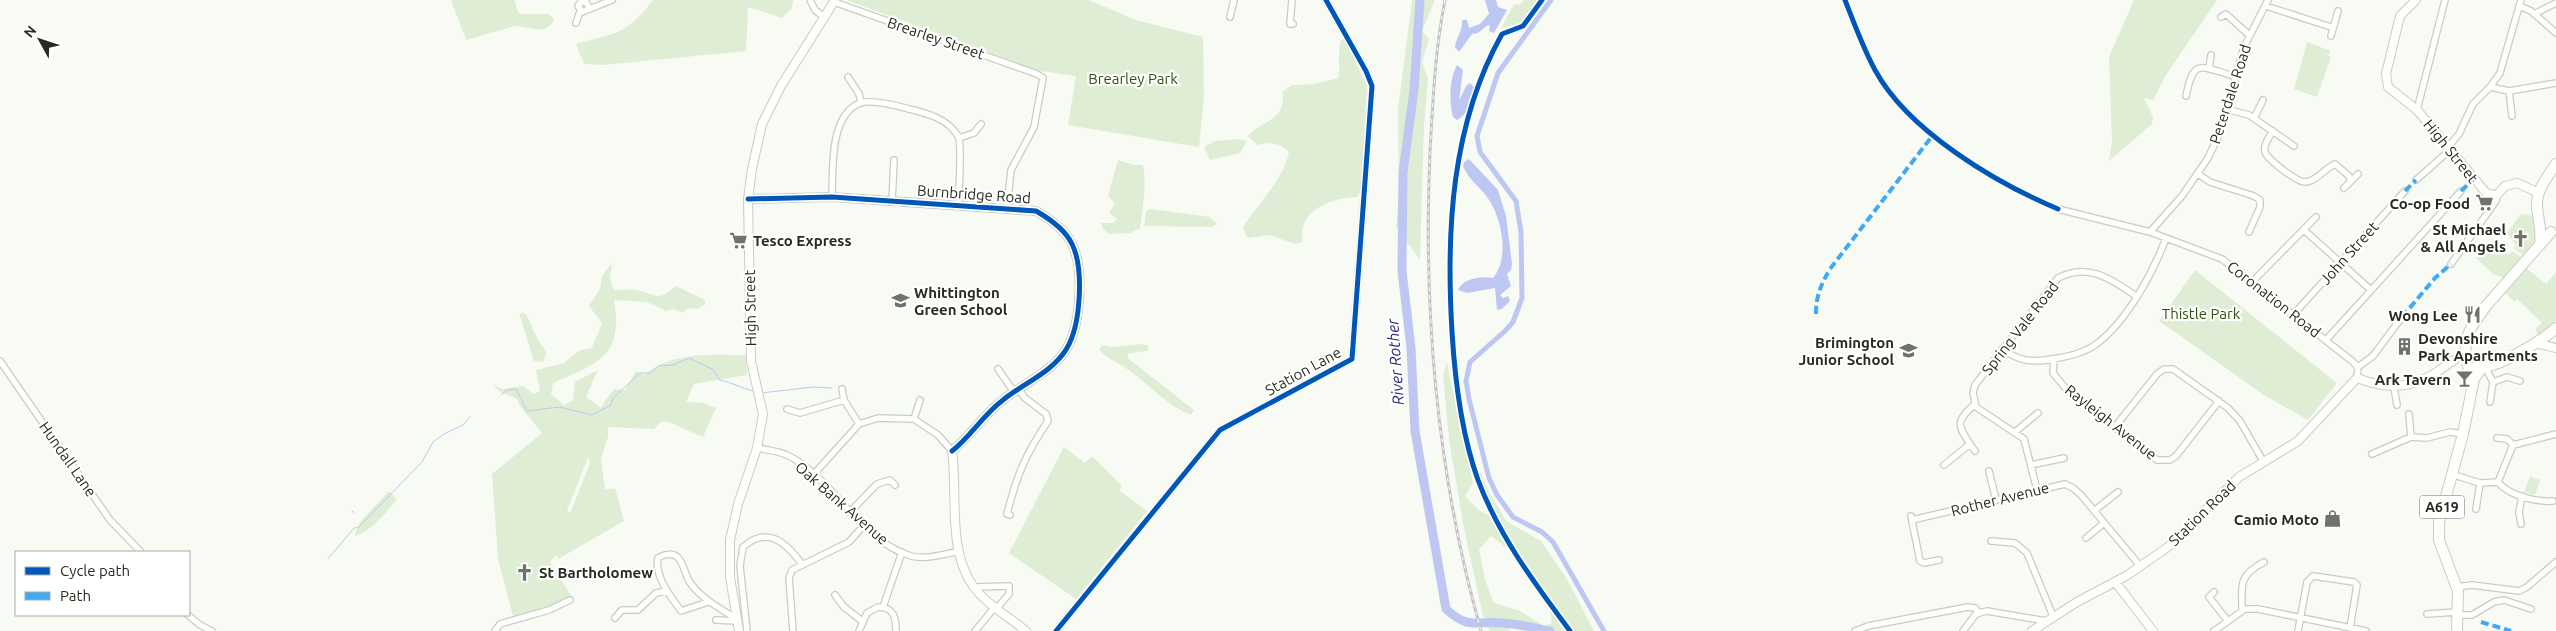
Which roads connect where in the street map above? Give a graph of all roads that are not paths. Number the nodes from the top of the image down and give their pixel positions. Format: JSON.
{"nodes":[{"id":1,"x":612,"y":0,"type":"edge"},
{"id":2,"x":810,"y":0,"type":"edge"},
{"id":3,"x":1234,"y":0,"type":"edge"},
{"id":4,"x":1292,"y":0,"type":"edge"},
{"id":5,"x":1326,"y":0,"type":"edge"},
{"id":6,"x":2416,"y":0,"type":"edge"},
{"id":7,"x":2445,"y":0,"type":"edge"},
{"id":8,"x":835,"y":1,"type":"edge"},
{"id":9,"x":2267,"y":3,"type":"edge"},
{"id":10,"x":2521,"y":3,"type":"edge"},
{"id":11,"x":2556,"y":3,"type":"edge"},
{"id":12,"x":2338,"y":11,"type":"dead end"},
{"id":13,"x":2534,"y":14,"type":"junction"},
{"id":14,"x":824,"y":17,"type":"junction"},
{"id":15,"x":1230,"y":17,"type":"dead end"},
{"id":16,"x":2221,"y":17,"type":"dead end"},
{"id":17,"x":576,"y":24,"type":"dead end"},
{"id":18,"x":1293,"y":24,"type":"dead end"},
{"id":19,"x":2332,"y":28,"type":"junction"},
{"id":20,"x":2556,"y":33,"type":"edge"},
{"id":21,"x":2249,"y":35,"type":"junction"},
{"id":22,"x":2331,"y":36,"type":"dead end"},
{"id":23,"x":2211,"y":55,"type":"dead end"},
{"id":24,"x":2209,"y":69,"type":"junction"},
{"id":25,"x":2234,"y":76,"type":"junction"},
{"id":26,"x":848,"y":77,"type":"dead end"},
{"id":27,"x":2556,"y":84,"type":"edge"},
{"id":28,"x":2490,"y":87,"type":"junction"},
{"id":29,"x":2509,"y":91,"type":"junction"},
{"id":30,"x":2186,"y":96,"type":"dead end"},
{"id":31,"x":2263,"y":100,"type":"dead end"},
{"id":32,"x":861,"y":103,"type":"junction"},
{"id":33,"x":2226,"y":108,"type":"junction"},
{"id":34,"x":2417,"y":110,"type":"junction"},
{"id":35,"x":2512,"y":116,"type":"dead end"},
{"id":36,"x":2254,"y":118,"type":"junction"},
{"id":37,"x":981,"y":124,"type":"dead end"},
{"id":38,"x":2273,"y":131,"type":"junction"},
{"id":39,"x":959,"y":138,"type":"junction"},
{"id":40,"x":2294,"y":146,"type":"dead end"},
{"id":41,"x":2449,"y":148,"type":"junction"},
{"id":42,"x":894,"y":160,"type":"dead end"},
{"id":43,"x":2556,"y":164,"type":"edge"},
{"id":44,"x":2198,"y":174,"type":"junction"},
{"id":45,"x":2358,"y":174,"type":"dead end"},
{"id":46,"x":2416,"y":180,"type":"dead end"},
{"id":47,"x":2351,"y":181,"type":"junction"},
{"id":48,"x":2344,"y":188,"type":"dead end"},
{"id":49,"x":2405,"y":191,"type":"dead end"},
{"id":50,"x":2461,"y":191,"type":"dead end"},
{"id":51,"x":2539,"y":193,"type":"junction"},
{"id":52,"x":2497,"y":195,"type":"junction"},
{"id":53,"x":832,"y":198,"type":"junction"},
{"id":54,"x":748,"y":199,"type":"junction"},
{"id":55,"x":892,"y":201,"type":"junction"},
{"id":56,"x":958,"y":205,"type":"junction"},
{"id":57,"x":1007,"y":208,"type":"junction"},
{"id":58,"x":2058,"y":209,"type":"dead end"},
{"id":59,"x":2316,"y":217,"type":"dead end"},
{"id":60,"x":2541,"y":223,"type":"junction"},
{"id":61,"x":2304,"y":230,"type":"junction"},
{"id":62,"x":2150,"y":232,"type":"junction"},
{"id":63,"x":2249,"y":232,"type":"dead end"},
{"id":64,"x":2554,"y":234,"type":"edge"},
{"id":65,"x":2166,"y":238,"type":"junction"},
{"id":66,"x":2540,"y":246,"type":"junction"},
{"id":67,"x":2340,"y":262,"type":"junction"},
{"id":68,"x":2451,"y":264,"type":"dead end"},
{"id":69,"x":2252,"y":282,"type":"junction"},
{"id":70,"x":2371,"y":290,"type":"junction"},
{"id":71,"x":2136,"y":296,"type":"junction"},
{"id":72,"x":2293,"y":314,"type":"junction"},
{"id":73,"x":2402,"y":317,"type":"dead end"},
{"id":74,"x":2556,"y":328,"type":"edge"},
{"id":75,"x":2326,"y":340,"type":"junction"},
{"id":76,"x":2536,"y":343,"type":"junction"},
{"id":77,"x":2556,"y":348,"type":"edge"},
{"id":78,"x":2002,"y":349,"type":"junction"},
{"id":79,"x":2466,"y":357,"type":"junction"},
{"id":80,"x":2054,"y":359,"type":"junction"},
{"id":81,"x":0,"y":362,"type":"edge"},
{"id":82,"x":2358,"y":367,"type":"junction"},
{"id":83,"x":998,"y":368,"type":"dead end"},
{"id":84,"x":2483,"y":368,"type":"junction"},
{"id":85,"x":2356,"y":378,"type":"junction"},
{"id":86,"x":2520,"y":380,"type":"dead end"},
{"id":87,"x":2493,"y":382,"type":"junction"},
{"id":88,"x":2472,"y":384,"type":"junction"},
{"id":89,"x":2394,"y":387,"type":"junction"},
{"id":90,"x":842,"y":389,"type":"dead end"},
{"id":91,"x":1016,"y":390,"type":"junction"},
{"id":92,"x":844,"y":400,"type":"junction"},
{"id":93,"x":920,"y":400,"type":"dead end"},
{"id":94,"x":2219,"y":401,"type":"junction"},
{"id":95,"x":1974,"y":402,"type":"junction"},
{"id":96,"x":2490,"y":402,"type":"dead end"},
{"id":97,"x":2397,"y":406,"type":"dead end"},
{"id":98,"x":787,"y":409,"type":"dead end"},
{"id":99,"x":2038,"y":413,"type":"dead end"},
{"id":100,"x":2409,"y":414,"type":"dead end"},
{"id":101,"x":914,"y":419,"type":"junction"},
{"id":102,"x":859,"y":424,"type":"junction"},
{"id":103,"x":2114,"y":428,"type":"junction"},
{"id":104,"x":2015,"y":432,"type":"junction"},
{"id":105,"x":2463,"y":434,"type":"junction"},
{"id":106,"x":2556,"y":434,"type":"edge"},
{"id":107,"x":2411,"y":437,"type":"junction"},
{"id":108,"x":2496,"y":438,"type":"dead end"},
{"id":109,"x":1970,"y":444,"type":"junction"},
{"id":110,"x":2513,"y":445,"type":"junction"},
{"id":111,"x":757,"y":448,"type":"junction"},
{"id":112,"x":952,"y":451,"type":"junction"},
{"id":113,"x":1975,"y":451,"type":"dead end"},
{"id":114,"x":2372,"y":454,"type":"dead end"},
{"id":115,"x":2064,"y":458,"type":"dead end"},
{"id":116,"x":2263,"y":461,"type":"junction"},
{"id":117,"x":1944,"y":465,"type":"dead end"},
{"id":118,"x":2031,"y":465,"type":"junction"},
{"id":119,"x":1989,"y":471,"type":"dead end"},
{"id":120,"x":814,"y":474,"type":"junction"},
{"id":121,"x":2451,"y":474,"type":"junction"},
{"id":122,"x":2498,"y":482,"type":"junction"},
{"id":123,"x":2480,"y":483,"type":"junction"},
{"id":124,"x":895,"y":485,"type":"dead end"},
{"id":125,"x":2037,"y":490,"type":"junction"},
{"id":126,"x":2118,"y":492,"type":"dead end"},
{"id":127,"x":2522,"y":496,"type":"junction"},
{"id":128,"x":1996,"y":500,"type":"junction"},
{"id":129,"x":2553,"y":501,"type":"dead end"},
{"id":130,"x":2476,"y":508,"type":"dead end"},
{"id":131,"x":2094,"y":511,"type":"junction"},
{"id":132,"x":850,"y":512,"type":"junction"},
{"id":133,"x":1010,"y":515,"type":"dead end"},
{"id":134,"x":2104,"y":523,"type":"junction"},
{"id":135,"x":865,"y":524,"type":"junction"},
{"id":136,"x":2522,"y":524,"type":"dead end"},
{"id":137,"x":2086,"y":538,"type":"dead end"},
{"id":138,"x":1991,"y":541,"type":"dead end"},
{"id":139,"x":140,"y":551,"type":"edge"},
{"id":140,"x":902,"y":552,"type":"junction"},
{"id":141,"x":957,"y":552,"type":"junction"},
{"id":142,"x":1939,"y":560,"type":"dead end"},
{"id":143,"x":2264,"y":562,"type":"dead end"},
{"id":144,"x":2556,"y":562,"type":"edge"},
{"id":145,"x":802,"y":564,"type":"junction"},
{"id":146,"x":2141,"y":567,"type":"junction"},
{"id":147,"x":2116,"y":583,"type":"junction"},
{"id":148,"x":974,"y":587,"type":"junction"},
{"id":149,"x":2457,"y":587,"type":"junction"},
{"id":150,"x":667,"y":591,"type":"junction"},
{"id":151,"x":2214,"y":592,"type":"dead end"},
{"id":152,"x":835,"y":595,"type":"dead end"},
{"id":153,"x":570,"y":600,"type":"dead end"},
{"id":154,"x":708,"y":602,"type":"junction"},
{"id":155,"x":883,"y":607,"type":"junction"},
{"id":156,"x":996,"y":607,"type":"junction"},
{"id":157,"x":2530,"y":609,"type":"dead end"},
{"id":158,"x":2242,"y":611,"type":"junction"},
{"id":159,"x":1977,"y":613,"type":"junction"},
{"id":160,"x":2427,"y":614,"type":"dead end"},
{"id":161,"x":2457,"y":614,"type":"junction"},
{"id":162,"x":189,"y":616,"type":"edge"},
{"id":163,"x":2053,"y":616,"type":"junction"},
{"id":164,"x":616,"y":618,"type":"dead end"},
{"id":165,"x":2302,"y":618,"type":"junction"},
{"id":166,"x":736,"y":619,"type":"junction"},
{"id":167,"x":716,"y":620,"type":"dead end"},
{"id":168,"x":2227,"y":620,"type":"junction"},
{"id":169,"x":862,"y":621,"type":"junction"},
{"id":170,"x":2046,"y":621,"type":"junction"},
{"id":171,"x":2350,"y":628,"type":"junction"},
{"id":172,"x":212,"y":631,"type":"edge"},
{"id":173,"x":495,"y":631,"type":"edge"},
{"id":174,"x":739,"y":631,"type":"edge"},
{"id":175,"x":748,"y":631,"type":"edge"},
{"id":176,"x":793,"y":631,"type":"edge"},
{"id":177,"x":859,"y":631,"type":"edge"},
{"id":178,"x":896,"y":631,"type":"edge"},
{"id":179,"x":975,"y":631,"type":"edge"},
{"id":180,"x":1026,"y":631,"type":"edge"},
{"id":181,"x":1056,"y":631,"type":"edge"},
{"id":182,"x":1855,"y":631,"type":"edge"},
{"id":183,"x":1963,"y":631,"type":"edge"},
{"id":184,"x":2032,"y":631,"type":"edge"},
{"id":185,"x":2152,"y":631,"type":"edge"},
{"id":186,"x":2214,"y":631,"type":"edge"},
{"id":187,"x":2298,"y":631,"type":"edge"},
{"id":188,"x":2366,"y":631,"type":"edge"},
{"id":189,"x":2457,"y":631,"type":"edge"}],
"edges":[{"from":1,"to":17,"type":"street"},
{"from":2,"to":14,"type":"street"},
{"from":3,"to":15,"type":"street"},
{"from":4,"to":18,"type":"street"},
{"from":5,"to":181,"type":"street","name":"Station Lane"},
{"from":6,"to":34,"type":"street","name":"High Street"},
{"from":7,"to":34,"type":"street"},
{"from":8,"to":14,"type":"street","name":"High Street"},
{"from":8,"to":57,"type":"street","name":"Brearley Street"},
{"from":9,"to":19,"type":"street"},
{"from":9,"to":21,"type":"street","name":"Peterdale Road"},
{"from":10,"to":13,"type":"street"},
{"from":10,"to":28,"type":"street"},
{"from":11,"to":13,"type":"street"},
{"from":12,"to":19,"type":"street"},
{"from":13,"to":20,"type":"street"},
{"from":14,"to":54,"type":"street","name":"High Street"},
{"from":16,"to":21,"type":"street"},
{"from":19,"to":22,"type":"street"},
{"from":21,"to":25,"type":"street","name":"Peterdale Road"},
{"from":23,"to":24,"type":"street"},
{"from":24,"to":25,"type":"street"},
{"from":24,"to":30,"type":"street"},
{"from":25,"to":33,"type":"street","name":"Peterdale Road"},
{"from":26,"to":32,"type":"street"},
{"from":27,"to":29,"type":"street"},
{"from":28,"to":29,"type":"street"},
{"from":28,"to":41,"type":"street"},
{"from":29,"to":35,"type":"street"},
{"from":31,"to":36,"type":"street"},
{"from":32,"to":39,"type":"street"},
{"from":32,"to":53,"type":"street"},
{"from":33,"to":36,"type":"street"},
{"from":33,"to":44,"type":"street","name":"Peterdale Road"},
{"from":34,"to":41,"type":"street","name":"High Street"},
{"from":36,"to":38,"type":"street"},
{"from":37,"to":39,"type":"street"},
{"from":38,"to":40,"type":"street"},
{"from":38,"to":47,"type":"street"},
{"from":39,"to":56,"type":"street"},
{"from":41,"to":46,"type":"street"},
{"from":41,"to":52,"type":"street","name":"High Street"},
{"from":42,"to":55,"type":"street"},
{"from":43,"to":51,"type":"highway"},
{"from":44,"to":62,"type":"street","name":"Peterdale Road"},
{"from":44,"to":63,"type":"street"},
{"from":45,"to":47,"type":"street"},
{"from":47,"to":48,"type":"street"},
{"from":49,"to":67,"type":"street","name":"John Street"},
{"from":50,"to":70,"type":"street"},
{"from":51,"to":52,"type":"street"},
{"from":51,"to":60,"type":"highway"},
{"from":52,"to":68,"type":"street"},
{"from":53,"to":54,"type":"street","name":"Burnbridge Road"},
{"from":53,"to":55,"type":"street","name":"Burnbridge Road"},
{"from":54,"to":111,"type":"street","name":"High Street"},
{"from":55,"to":56,"type":"street","name":"Burnbridge Road"},
{"from":56,"to":57,"type":"street","name":"Burnbridge Road"},
{"from":57,"to":91,"type":"street","name":"Burnbridge Road"},
{"from":58,"to":62,"type":"street","name":"Coronation Road"},
{"from":59,"to":61,"type":"street"},
{"from":60,"to":64,"type":"highway","number":"A619"},
{"from":60,"to":66,"type":"highway"},
{"from":61,"to":67,"type":"street"},
{"from":61,"to":69,"type":"street"},
{"from":62,"to":65,"type":"street","name":"Coronation Road"},
{"from":64,"to":66,"type":"highway","number":"A619"},
{"from":65,"to":69,"type":"street","name":"Coronation Road"},
{"from":65,"to":71,"type":"street"},
{"from":66,"to":79,"type":"highway","number":"A619"},
{"from":67,"to":70,"type":"street"},
{"from":67,"to":72,"type":"street","name":"John Street"},
{"from":69,"to":72,"type":"street","name":"Coronation Road"},
{"from":70,"to":75,"type":"street"},
{"from":71,"to":78,"type":"street","name":"Spring Vale Road"},
{"from":71,"to":80,"type":"street"},
{"from":72,"to":75,"type":"street","name":"Coronation Road"},
{"from":73,"to":82,"type":"street"},
{"from":74,"to":76,"type":"highway"},
{"from":74,"to":77,"type":"street"},
{"from":75,"to":82,"type":"street","name":"Coronation Road"},
{"from":76,"to":77,"type":"street"},
{"from":76,"to":84,"type":"highway"},
{"from":78,"to":80,"type":"street"},
{"from":78,"to":95,"type":"street","name":"Spring Vale Road"},
{"from":79,"to":84,"type":"highway"},
{"from":79,"to":88,"type":"highway","number":"A619"},
{"from":79,"to":89,"type":"street"},
{"from":80,"to":103,"type":"street","name":"Rayleigh Avenue"},
{"from":81,"to":139,"type":"street","name":"Hundall Lane"},
{"from":82,"to":85,"type":"street"},
{"from":83,"to":91,"type":"street"},
{"from":84,"to":87,"type":"street"},
{"from":84,"to":88,"type":"highway","number":"A619"},
{"from":85,"to":89,"type":"street"},
{"from":85,"to":116,"type":"street","name":"Station Road"},
{"from":86,"to":87,"type":"street"},
{"from":87,"to":96,"type":"street"},
{"from":88,"to":105,"type":"highway","number":"A619"},
{"from":89,"to":97,"type":"street"},
{"from":90,"to":92,"type":"street"},
{"from":91,"to":112,"type":"street","name":"Burnbridge Road"},
{"from":91,"to":133,"type":"street"},
{"from":92,"to":98,"type":"street"},
{"from":92,"to":102,"type":"street"},
{"from":93,"to":101,"type":"street"},
{"from":94,"to":103,"type":"street"},
{"from":94,"to":103,"type":"street","name":"Rayleigh Avenue"},
{"from":94,"to":116,"type":"street"},
{"from":95,"to":104,"type":"street"},
{"from":95,"to":109,"type":"street","name":"Spring Vale Road"},
{"from":99,"to":104,"type":"street"},
{"from":100,"to":107,"type":"street"},
{"from":101,"to":102,"type":"street"},
{"from":101,"to":112,"type":"street"},
{"from":102,"to":120,"type":"street"},
{"from":104,"to":118,"type":"street"},
{"from":105,"to":107,"type":"street"},
{"from":105,"to":121,"type":"highway","number":"A619"},
{"from":106,"to":110,"type":"street"},
{"from":107,"to":114,"type":"street"},
{"from":108,"to":110,"type":"street"},
{"from":109,"to":113,"type":"street"},
{"from":109,"to":117,"type":"street"},
{"from":110,"to":122,"type":"street"},
{"from":111,"to":120,"type":"street","name":"Oak Bank Avenue"},
{"from":111,"to":166,"type":"street","name":"High Street"},
{"from":112,"to":141,"type":"street"},
{"from":115,"to":118,"type":"street"},
{"from":116,"to":146,"type":"street","name":"Station Road"},
{"from":118,"to":125,"type":"street"},
{"from":119,"to":128,"type":"street"},
{"from":120,"to":132,"type":"street","name":"Oak Bank Avenue"},
{"from":121,"to":123,"type":"street"},
{"from":121,"to":149,"type":"highway","number":"A619"},
{"from":122,"to":123,"type":"street"},
{"from":122,"to":127,"type":"street"},
{"from":123,"to":130,"type":"street"},
{"from":124,"to":132,"type":"street"},
{"from":125,"to":128,"type":"street","name":"Rother Avenue"},
{"from":125,"to":131,"type":"street","name":"Rother Avenue"},
{"from":126,"to":131,"type":"street"},
{"from":127,"to":129,"type":"street"},
{"from":127,"to":136,"type":"street"},
{"from":128,"to":142,"type":"street","name":"Rother Avenue"},
{"from":131,"to":134,"type":"street","name":"Rother Avenue"},
{"from":132,"to":135,"type":"street","name":"Oak Bank Avenue"},
{"from":134,"to":137,"type":"street"},
{"from":134,"to":146,"type":"street","name":"Rother Avenue"},
{"from":135,"to":140,"type":"street","name":"Oak Bank Avenue"},
{"from":135,"to":145,"type":"street"},
{"from":138,"to":163,"type":"street"},
{"from":140,"to":141,"type":"street","name":"Oak Bank Avenue"},
{"from":140,"to":155,"type":"street"},
{"from":141,"to":148,"type":"street"},
{"from":143,"to":158,"type":"street"},
{"from":144,"to":149,"type":"street"},
{"from":145,"to":175,"type":"street"},
{"from":145,"to":176,"type":"street"},
{"from":146,"to":147,"type":"street","name":"Station Road"},
{"from":147,"to":163,"type":"street","name":"Station Road"},
{"from":147,"to":185,"type":"street"},
{"from":148,"to":156,"type":"street"},
{"from":148,"to":156,"type":"street"},
{"from":149,"to":161,"type":"highway","number":"A619"},
{"from":150,"to":154,"type":"street"},
{"from":150,"to":154,"type":"street"},
{"from":150,"to":164,"type":"street"},
{"from":151,"to":168,"type":"street"},
{"from":152,"to":169,"type":"street"},
{"from":153,"to":173,"type":"street"},
{"from":154,"to":166,"type":"street"},
{"from":155,"to":169,"type":"street"},
{"from":155,"to":178,"type":"street"},
{"from":156,"to":179,"type":"street"},
{"from":156,"to":180,"type":"street"},
{"from":157,"to":161,"type":"street"},
{"from":158,"to":165,"type":"street"},
{"from":158,"to":168,"type":"street"},
{"from":159,"to":170,"type":"street"},
{"from":159,"to":182,"type":"street"},
{"from":159,"to":183,"type":"street"},
{"from":160,"to":161,"type":"street"},
{"from":161,"to":189,"type":"highway","number":"A619"},
{"from":162,"to":172,"type":"street"},
{"from":163,"to":170,"type":"street","name":"Station Road"},
{"from":165,"to":171,"type":"street"},
{"from":165,"to":171,"type":"street"},
{"from":165,"to":187,"type":"street"},
{"from":166,"to":167,"type":"street"},
{"from":166,"to":174,"type":"street","name":"High Street"},
{"from":168,"to":186,"type":"street"},
{"from":169,"to":177,"type":"street"},
{"from":170,"to":184,"type":"street","name":"Station Road"},
{"from":171,"to":188,"type":"street"}]}
